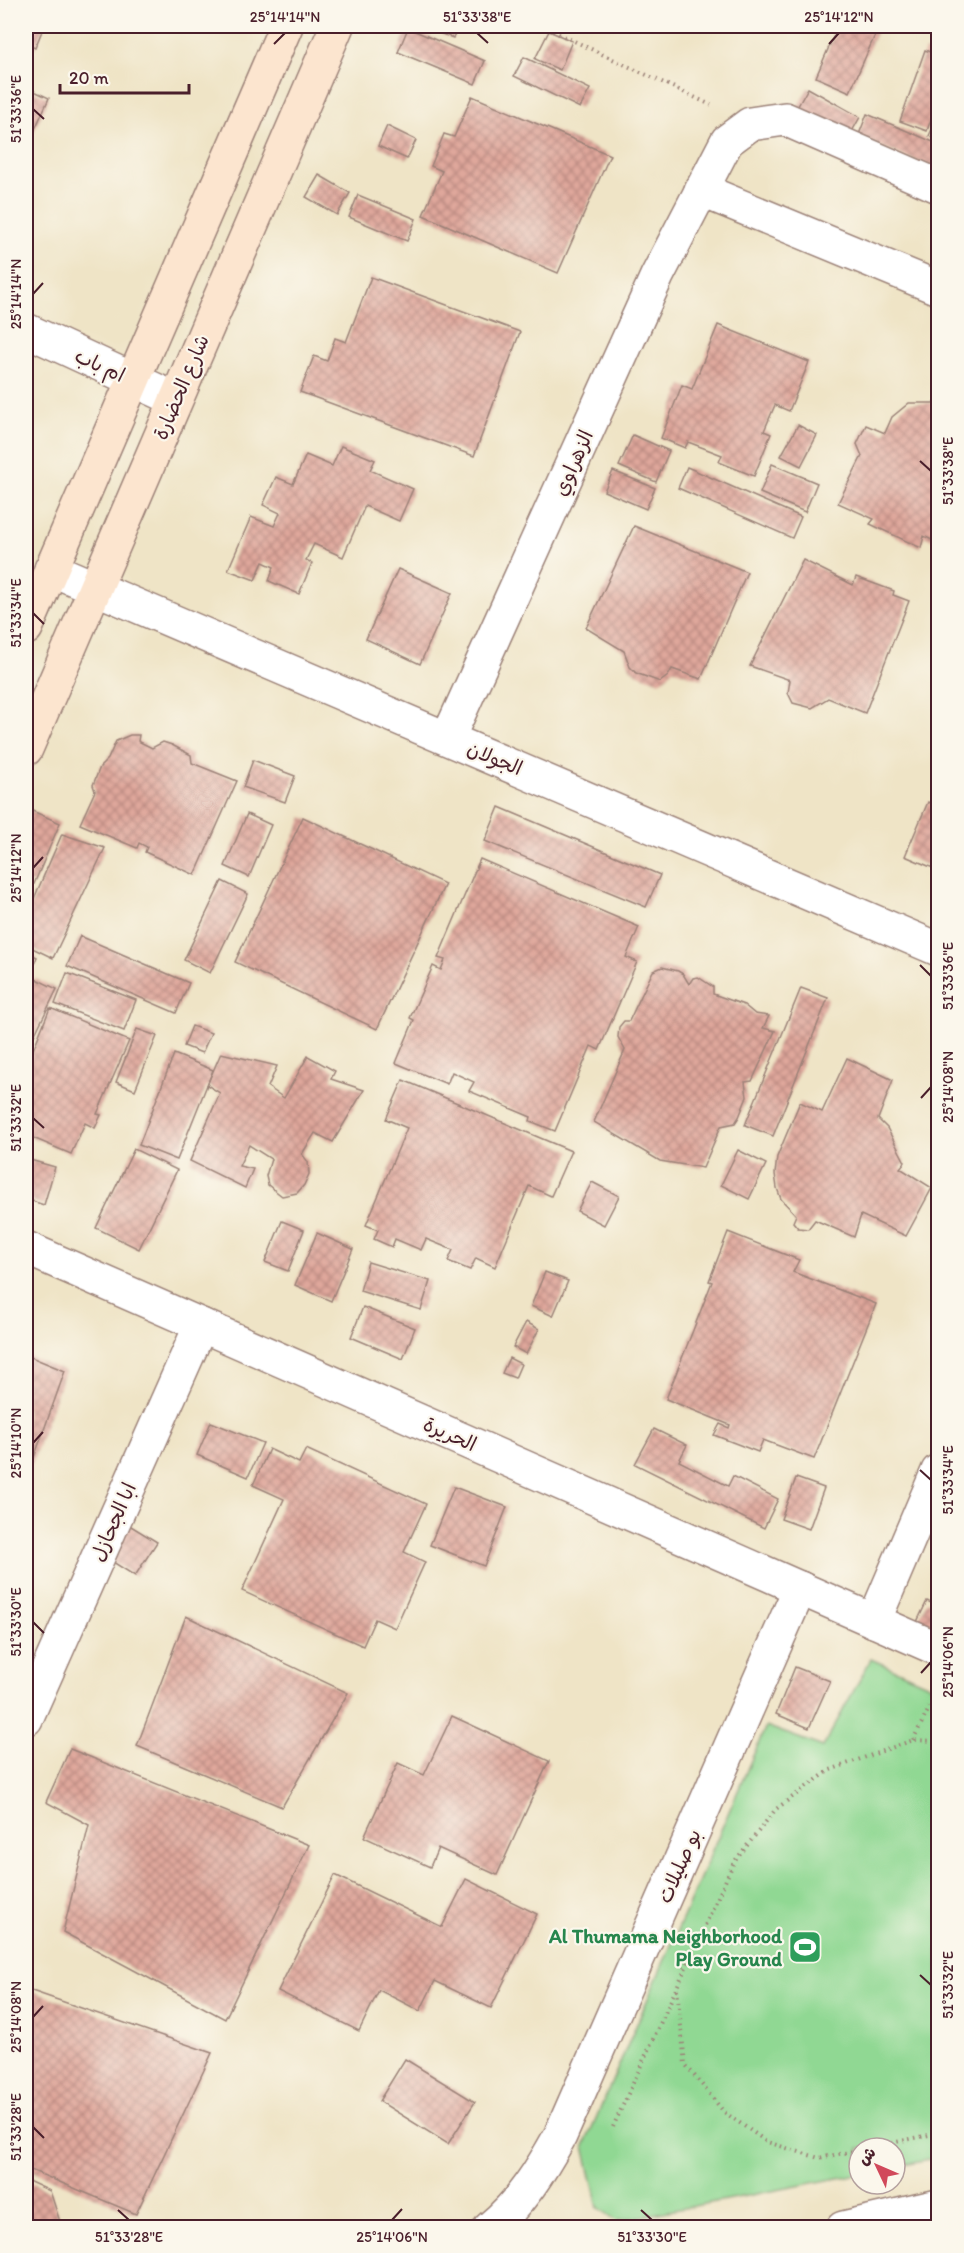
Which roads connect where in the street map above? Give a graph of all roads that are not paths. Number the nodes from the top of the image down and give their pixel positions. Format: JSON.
{"nodes":[{"id":1,"x":286,"y":26,"type":"edge"},
{"id":2,"x":337,"y":26,"type":"edge"},
{"id":3,"x":939,"y":186,"type":"edge"},
{"id":4,"x":702,"y":190,"type":"junction"},
{"id":5,"x":939,"y":288,"type":"edge"},
{"id":6,"x":26,"y":330,"type":"edge"},
{"id":7,"x":132,"y":381,"type":"junction"},
{"id":8,"x":175,"y":399,"type":"junction"},
{"id":9,"x":51,"y":569,"type":"junction"},
{"id":10,"x":96,"y":587,"type":"junction"},
{"id":11,"x":26,"y":628,"type":"edge"},
{"id":12,"x":448,"y":738,"type":"junction"},
{"id":13,"x":26,"y":749,"type":"edge"},
{"id":14,"x":939,"y":949,"type":"edge"},
{"id":15,"x":26,"y":1248,"type":"edge"},
{"id":16,"x":201,"y":1325,"type":"junction"},
{"id":17,"x":939,"y":1471,"type":"edge"},
{"id":18,"x":800,"y":1588,"type":"junction"},
{"id":19,"x":874,"y":1621,"type":"junction"},
{"id":20,"x":939,"y":1649,"type":"edge"},
{"id":21,"x":26,"y":1719,"type":"edge"},
{"id":22,"x":939,"y":2206,"type":"edge"},
{"id":23,"x":490,"y":2228,"type":"edge"},
{"id":24,"x":843,"y":2228,"type":"edge"}],
"edges":[{"from":1,"to":7,"type":"street"},
{"from":2,"to":8,"type":"street","name":"شارع الحضارة"},
{"from":3,"to":4,"type":"street","name":"الزهراوي"},
{"from":4,"to":5,"type":"street"},
{"from":4,"to":12,"type":"street","name":"الزهراوي"},
{"from":6,"to":7,"type":"street","name":"ام باب"},
{"from":7,"to":8,"type":"street","name":"ام باب"},
{"from":7,"to":9,"type":"street"},
{"from":8,"to":10,"type":"street","name":"شارع الحضارة"},
{"from":9,"to":10,"type":"street","name":"الجولان"},
{"from":9,"to":11,"type":"street"},
{"from":10,"to":12,"type":"street","name":"الجولان"},
{"from":10,"to":13,"type":"street","name":"شارع الحضارة"},
{"from":12,"to":14,"type":"street","name":"الجولان"},
{"from":15,"to":16,"type":"street","name":"الحريرة"},
{"from":16,"to":18,"type":"street","name":"الحريرة"},
{"from":16,"to":21,"type":"street","name":"ابا الجحازل"},
{"from":17,"to":19,"type":"street"},
{"from":18,"to":19,"type":"street","name":"الحريرة"},
{"from":18,"to":23,"type":"street","name":"بو صليلات"},
{"from":19,"to":20,"type":"street","name":"الحريرة"},
{"from":22,"to":24,"type":"street"}]}
